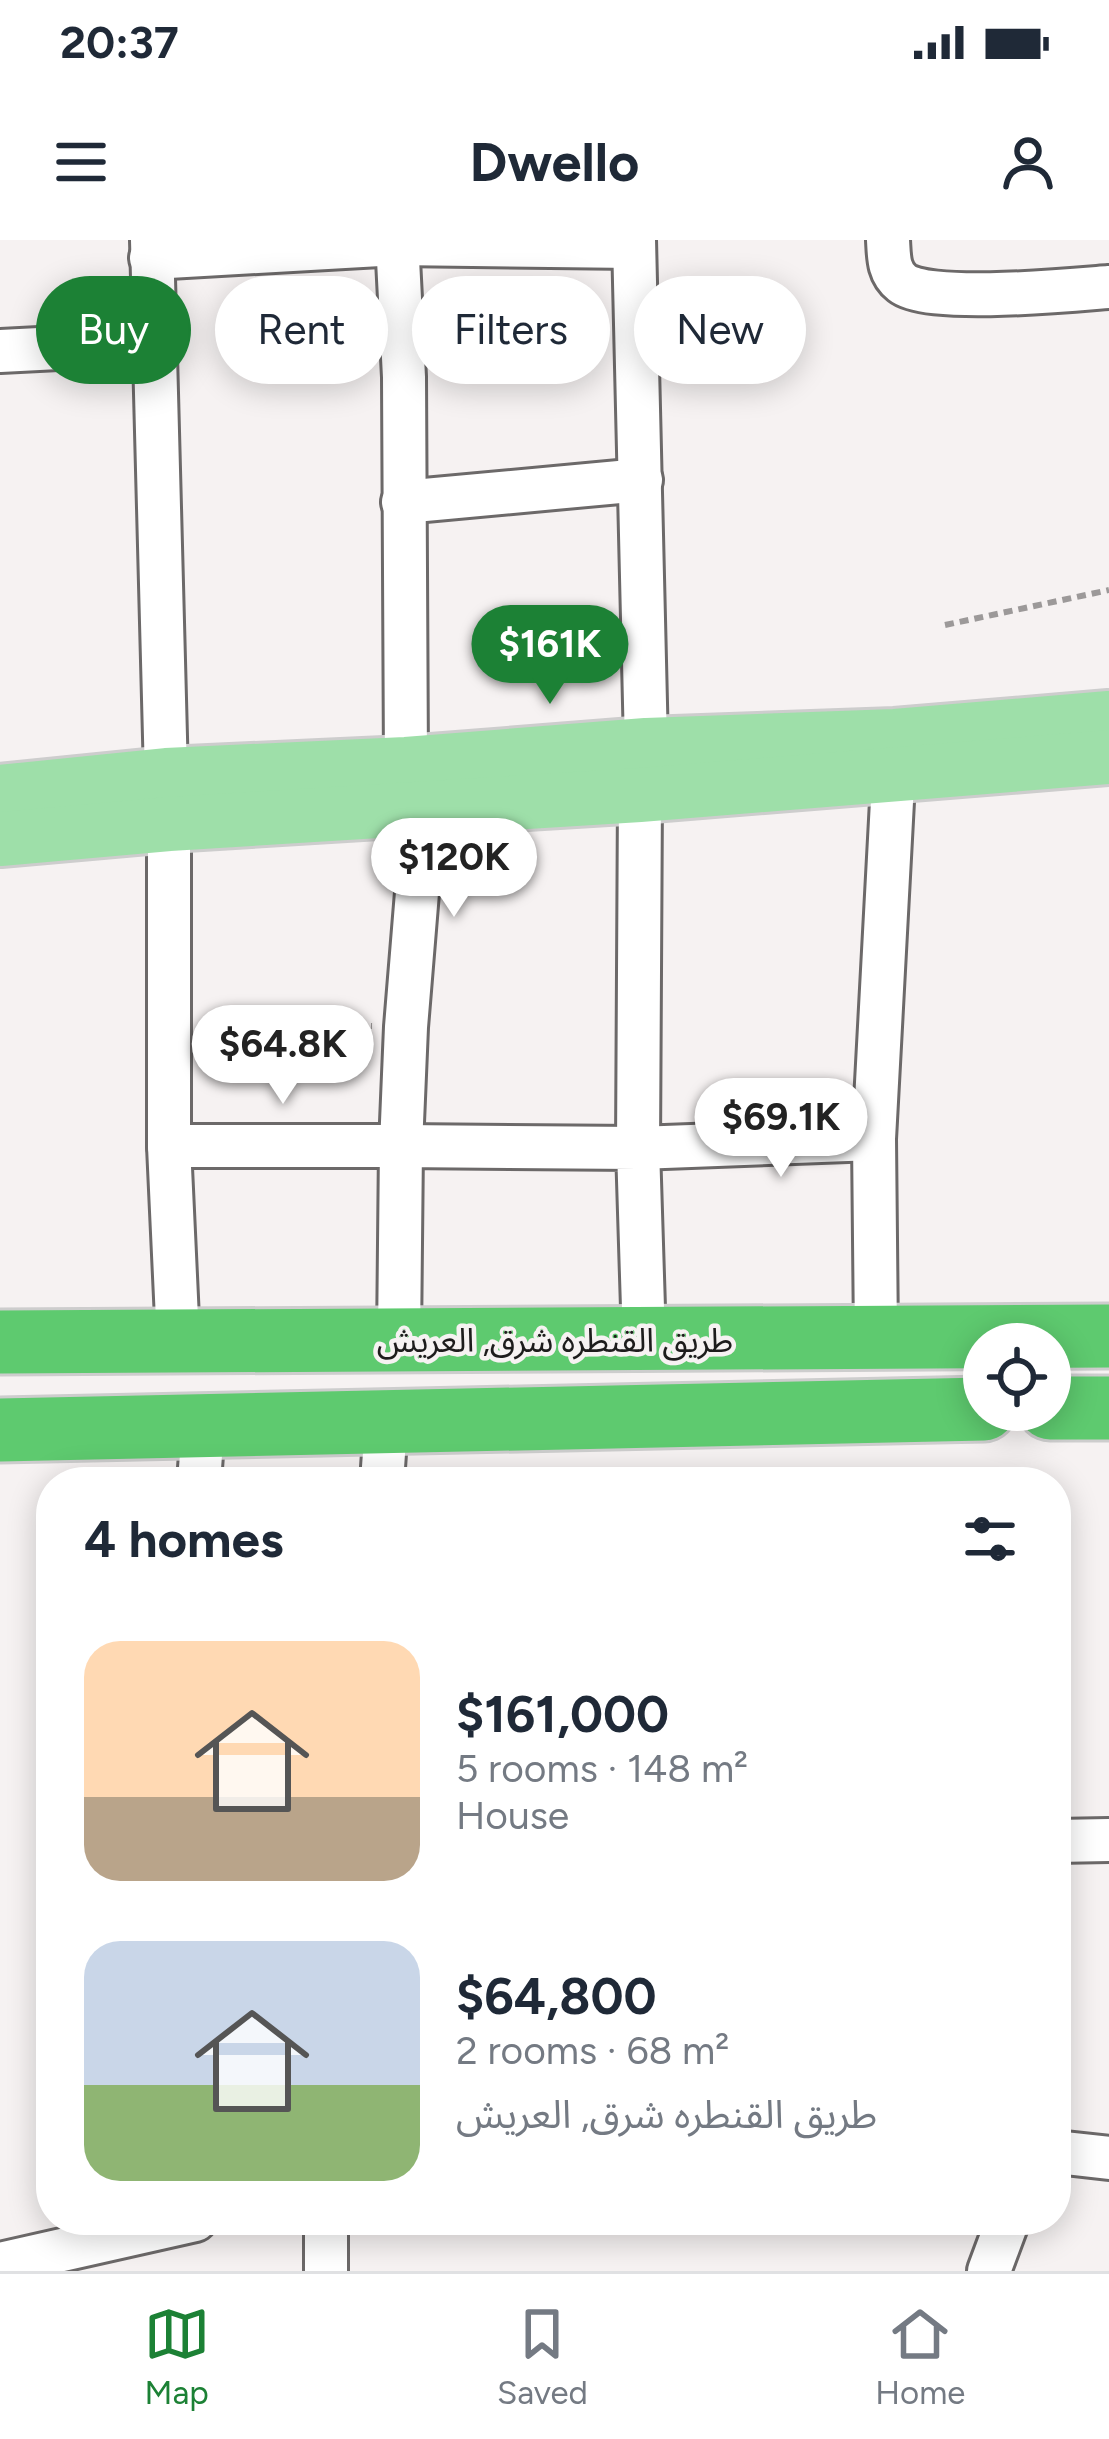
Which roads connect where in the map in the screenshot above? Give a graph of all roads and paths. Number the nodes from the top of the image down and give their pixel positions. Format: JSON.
{"nodes":[{"id":1,"x":888,"y":240,"type":"edge"},
{"id":2,"x":397,"y":242,"type":"edge"},
{"id":3,"x":634,"y":243,"type":"edge"},
{"id":4,"x":152,"y":249,"type":"edge"},
{"id":5,"x":1109,"y":287,"type":"edge"},
{"id":6,"x":36,"y":348,"type":"edge"},
{"id":7,"x":0,"y":350,"type":"edge"},
{"id":8,"x":156,"y":384,"type":"edge"},
{"id":9,"x":641,"y":480,"type":"junction"},
{"id":10,"x":403,"y":502,"type":"junction"},
{"id":11,"x":1109,"y":590,"type":"edge"},
{"id":12,"x":944,"y":625,"type":"dead end"},
{"id":13,"x":1109,"y":718,"type":"edge"},
{"id":14,"x":895,"y":754,"type":"junction"},
{"id":15,"x":1109,"y":757,"type":"edge"},
{"id":16,"x":643,"y":770,"type":"junction"},
{"id":17,"x":415,"y":786,"type":"junction"},
{"id":18,"x":0,"y":792,"type":"edge"},
{"id":19,"x":167,"y":800,"type":"junction"},
{"id":20,"x":0,"y":839,"type":"edge"},
{"id":21,"x":167,"y":1021,"type":"junction"},
{"id":22,"x":406,"y":1027,"type":"junction"},
{"id":23,"x":874,"y":1139,"type":"junction"},
{"id":24,"x":170,"y":1146,"type":"junction"},
{"id":25,"x":401,"y":1146,"type":"junction"},
{"id":26,"x":638,"y":1148,"type":"junction"},
{"id":27,"x":1109,"y":1336,"type":"edge"},
{"id":28,"x":876,"y":1338,"type":"junction"},
{"id":29,"x":644,"y":1340,"type":"junction"},
{"id":30,"x":399,"y":1341,"type":"junction"},
{"id":31,"x":0,"y":1342,"type":"edge"},
{"id":32,"x":178,"y":1342,"type":"junction"},
{"id":33,"x":1071,"y":1408,"type":"edge"},
{"id":34,"x":1109,"y":1408,"type":"edge"},
{"id":35,"x":963,"y":1411,"type":"edge"},
{"id":36,"x":0,"y":1430,"type":"edge"},
{"id":37,"x":384,"y":1453,"type":"edge"},
{"id":38,"x":201,"y":1455,"type":"edge"},
{"id":39,"x":1109,"y":1840,"type":"edge"},
{"id":40,"x":1071,"y":1841,"type":"edge"},
{"id":41,"x":1071,"y":2154,"type":"edge"},
{"id":42,"x":1109,"y":2158,"type":"edge"},
{"id":43,"x":108,"y":2235,"type":"edge"},
{"id":44,"x":326,"y":2235,"type":"edge"},
{"id":45,"x":1002,"y":2235,"type":"edge"},
{"id":46,"x":0,"y":2264,"type":"edge"},
{"id":47,"x":326,"y":2271,"type":"edge"},
{"id":48,"x":988,"y":2271,"type":"edge"}],
"edges":[{"from":1,"to":5,"type":"street"},
{"from":2,"to":3,"type":"street"},
{"from":2,"to":4,"type":"street"},
{"from":2,"to":10,"type":"street"},
{"from":3,"to":9,"type":"street"},
{"from":6,"to":7,"type":"street"},
{"from":8,"to":19,"type":"street"},
{"from":9,"to":10,"type":"street"},
{"from":9,"to":16,"type":"street"},
{"from":10,"to":17,"type":"street"},
{"from":11,"to":12,"type":"path"},
{"from":13,"to":14,"type":"main road"},
{"from":14,"to":15,"type":"main road"},
{"from":14,"to":16,"type":"main road"},
{"from":14,"to":23,"type":"street"},
{"from":16,"to":17,"type":"main road"},
{"from":16,"to":26,"type":"street"},
{"from":17,"to":19,"type":"main road"},
{"from":17,"to":22,"type":"street"},
{"from":18,"to":19,"type":"main road"},
{"from":19,"to":20,"type":"main road"},
{"from":19,"to":21,"type":"street"},
{"from":21,"to":22,"type":"path"},
{"from":21,"to":24,"type":"street"},
{"from":22,"to":25,"type":"street"},
{"from":23,"to":26,"type":"street"},
{"from":23,"to":28,"type":"street"},
{"from":24,"to":25,"type":"street"},
{"from":24,"to":32,"type":"street"},
{"from":25,"to":26,"type":"street"},
{"from":25,"to":30,"type":"street"},
{"from":26,"to":29,"type":"street"},
{"from":27,"to":28,"type":"highway","name":"طريق القنطره شرق, العريش"},
{"from":28,"to":29,"type":"highway","name":"طريق القنطره شرق, العريش"},
{"from":29,"to":30,"type":"highway","name":"طريق القنطره شرق, العريش"},
{"from":30,"to":32,"type":"highway","name":"طريق القنطره شرق, العريش"},
{"from":31,"to":32,"type":"highway","name":"طريق القنطره شرق, العريش"},
{"from":33,"to":34,"type":"highway"},
{"from":35,"to":37,"type":"highway"},
{"from":36,"to":38,"type":"highway"},
{"from":37,"to":38,"type":"highway"},
{"from":39,"to":40,"type":"street"},
{"from":41,"to":42,"type":"street"},
{"from":43,"to":46,"type":"street"},
{"from":44,"to":47,"type":"street"},
{"from":45,"to":48,"type":"street"}]}
